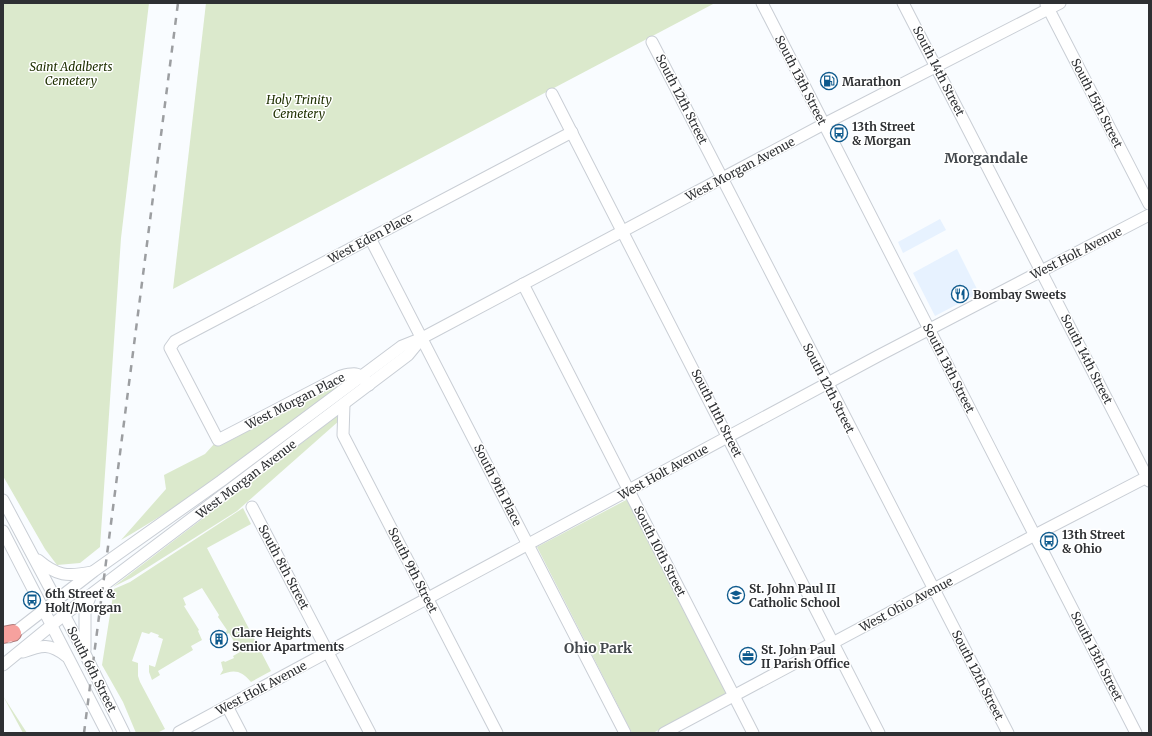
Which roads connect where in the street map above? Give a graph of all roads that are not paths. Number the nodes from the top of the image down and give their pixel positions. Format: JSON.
{"nodes":[{"id":1,"x":762,"y":3,"type":"edge"},
{"id":2,"x":903,"y":3,"type":"edge"},
{"id":3,"x":1060,"y":3,"type":"edge"},
{"id":4,"x":1047,"y":6,"type":"edge"},
{"id":5,"x":652,"y":42,"type":"dead end"},
{"id":6,"x":936,"y":66,"type":"junction"},
{"id":7,"x":552,"y":94,"type":"dead end"},
{"id":8,"x":824,"y":124,"type":"junction"},
{"id":9,"x":572,"y":132,"type":"junction"},
{"id":10,"x":723,"y":178,"type":"junction"},
{"id":11,"x":1149,"y":204,"type":"edge"},
{"id":12,"x":1149,"y":216,"type":"edge"},
{"id":13,"x":623,"y":231,"type":"junction"},
{"id":14,"x":370,"y":238,"type":"junction"},
{"id":15,"x":1042,"y":270,"type":"junction"},
{"id":16,"x":523,"y":284,"type":"junction"},
{"id":17,"x":929,"y":329,"type":"junction"},
{"id":18,"x":422,"y":338,"type":"junction"},
{"id":19,"x":362,"y":375,"type":"junction"},
{"id":20,"x":827,"y":384,"type":"junction"},
{"id":21,"x":369,"y":385,"type":"junction"},
{"id":22,"x":344,"y":404,"type":"junction"},
{"id":23,"x":729,"y":436,"type":"junction"},
{"id":24,"x":218,"y":440,"type":"joint"},
{"id":25,"x":1148,"y":478,"type":"edge"},
{"id":26,"x":629,"y":491,"type":"junction"},
{"id":27,"x":3,"y":500,"type":"edge"},
{"id":28,"x":252,"y":507,"type":"dead end"},
{"id":29,"x":3,"y":531,"type":"edge"},
{"id":30,"x":1034,"y":535,"type":"junction"},
{"id":31,"x":529,"y":544,"type":"junction"},
{"id":32,"x":35,"y":558,"type":"junction"},
{"id":33,"x":94,"y":571,"type":"junction"},
{"id":34,"x":934,"y":590,"type":"junction"},
{"id":35,"x":90,"y":596,"type":"junction"},
{"id":36,"x":428,"y":599,"type":"junction"},
{"id":37,"x":56,"y":600,"type":"junction"},
{"id":38,"x":44,"y":609,"type":"junction"},
{"id":39,"x":64,"y":615,"type":"junction"},
{"id":40,"x":52,"y":625,"type":"junction"},
{"id":41,"x":6,"y":637,"type":"edge"},
{"id":42,"x":833,"y":642,"type":"junction"},
{"id":43,"x":328,"y":652,"type":"junction"},
{"id":44,"x":85,"y":654,"type":"junction"},
{"id":45,"x":15,"y":655,"type":"junction"},
{"id":46,"x":70,"y":660,"type":"junction"},
{"id":47,"x":3,"y":665,"type":"edge"},
{"id":48,"x":733,"y":696,"type":"junction"},
{"id":49,"x":227,"y":706,"type":"junction"},
{"id":50,"x":179,"y":732,"type":"edge"},
{"id":51,"x":107,"y":733,"type":"edge"},
{"id":52,"x":124,"y":733,"type":"edge"},
{"id":53,"x":241,"y":733,"type":"edge"},
{"id":54,"x":370,"y":733,"type":"edge"},
{"id":55,"x":497,"y":733,"type":"edge"},
{"id":56,"x":625,"y":733,"type":"edge"},
{"id":57,"x":664,"y":733,"type":"edge"},
{"id":58,"x":753,"y":733,"type":"edge"},
{"id":59,"x":879,"y":733,"type":"edge"},
{"id":60,"x":1008,"y":733,"type":"edge"},
{"id":61,"x":1136,"y":733,"type":"edge"}],
"edges":[{"from":1,"to":8,"type":"street","name":"South 13th Street"},
{"from":2,"to":6,"type":"street","name":"South 14th Street"},
{"from":3,"to":4,"type":"street","name":"West Morgan Avenue"},
{"from":4,"to":6,"type":"street","name":"West Morgan Avenue"},
{"from":4,"to":11,"type":"street","name":"South 15th Street"},
{"from":5,"to":10,"type":"street","name":"South 12th Street"},
{"from":6,"to":8,"type":"street","name":"West Morgan Avenue"},
{"from":6,"to":15,"type":"street","name":"South 14th Street"},
{"from":7,"to":9,"type":"street","name":"South 11th Street"},
{"from":8,"to":10,"type":"street","name":"West Morgan Avenue"},
{"from":8,"to":17,"type":"street","name":"South 13th Street"},
{"from":9,"to":13,"type":"street","name":"South 11th Street"},
{"from":9,"to":14,"type":"street","name":"West Eden Place"},
{"from":10,"to":13,"type":"street","name":"West Morgan Avenue"},
{"from":10,"to":20,"type":"street","name":"South 12th Street"},
{"from":12,"to":15,"type":"street","name":"West Holt Avenue"},
{"from":13,"to":16,"type":"street","name":"West Morgan Avenue"},
{"from":13,"to":23,"type":"street","name":"South 11th Street"},
{"from":14,"to":18,"type":"street","name":"South 9th Place"},
{"from":14,"to":24,"type":"street","name":"West Eden Place"},
{"from":15,"to":17,"type":"street","name":"West Holt Avenue"},
{"from":15,"to":25,"type":"street","name":"South 14th Street"},
{"from":16,"to":18,"type":"street","name":"West Morgan Avenue"},
{"from":16,"to":26,"type":"street","name":"South 10th Street"},
{"from":17,"to":20,"type":"street","name":"West Holt Avenue"},
{"from":17,"to":30,"type":"street","name":"South 13th Street"},
{"from":18,"to":19,"type":"street","name":"West Morgan Avenue"},
{"from":18,"to":21,"type":"street","name":"West Morgan Avenue"},
{"from":18,"to":31,"type":"street","name":"South 9th Place"},
{"from":19,"to":21,"type":"street","name":"West Morgan Place"},
{"from":19,"to":24,"type":"street","name":"West Morgan Place"},
{"from":19,"to":33,"type":"street","name":"West Morgan Avenue"},
{"from":20,"to":23,"type":"street","name":"West Holt Avenue"},
{"from":20,"to":34,"type":"street","name":"South 12th Street"},
{"from":21,"to":22,"type":"street","name":"West Morgan Avenue"},
{"from":22,"to":35,"type":"street","name":"West Morgan Avenue"},
{"from":22,"to":36,"type":"street","name":"South 9th Street"},
{"from":23,"to":26,"type":"street","name":"West Holt Avenue"},
{"from":23,"to":42,"type":"street","name":"South 11th Street"},
{"from":25,"to":30,"type":"street","name":"West Ohio Avenue"},
{"from":26,"to":31,"type":"street","name":"West Holt Avenue"},
{"from":26,"to":48,"type":"street","name":"South 10th Street"},
{"from":27,"to":32,"type":"street","name":"South 6th Street"},
{"from":28,"to":43,"type":"street","name":"South 8th Street"},
{"from":29,"to":38,"type":"street","name":"South 6th Street"},
{"from":30,"to":34,"type":"street","name":"West Ohio Avenue"},
{"from":30,"to":61,"type":"street","name":"South 13th Street"},
{"from":31,"to":36,"type":"street","name":"West Holt Avenue"},
{"from":31,"to":56,"type":"street","name":"South 9th Place"},
{"from":32,"to":33,"type":"street"},
{"from":32,"to":37,"type":"street","name":"South 6th Street"},
{"from":33,"to":37,"type":"street","name":"West Morgan Avenue"},
{"from":34,"to":42,"type":"street","name":"West Ohio Avenue"},
{"from":34,"to":60,"type":"street","name":"South 12th Street"},
{"from":35,"to":39,"type":"street","name":"West Morgan Avenue"},
{"from":35,"to":44,"type":"street"},
{"from":36,"to":43,"type":"street","name":"West Holt Avenue"},
{"from":36,"to":55,"type":"street","name":"South 9th Street"},
{"from":37,"to":38,"type":"street"},
{"from":37,"to":39,"type":"street","name":"South 6th Street"},
{"from":38,"to":40,"type":"street","name":"South 6th Street"},
{"from":38,"to":41,"type":"street"},
{"from":39,"to":40,"type":"street"},
{"from":39,"to":44,"type":"street","name":"South 6th Street"},
{"from":40,"to":45,"type":"street"},
{"from":40,"to":46,"type":"street","name":"South 6th Street"},
{"from":42,"to":48,"type":"street","name":"West Ohio Avenue"},
{"from":42,"to":59,"type":"street","name":"South 11th Street"},
{"from":43,"to":49,"type":"street","name":"West Holt Avenue"},
{"from":43,"to":54,"type":"street","name":"South 8th Street"},
{"from":44,"to":52,"type":"street","name":"South 6th Street"},
{"from":45,"to":46,"type":"street"},
{"from":45,"to":47,"type":"street"},
{"from":46,"to":51,"type":"street","name":"South 6th Street"},
{"from":48,"to":57,"type":"street","name":"West Ohio Avenue"},
{"from":48,"to":58,"type":"street","name":"South 10th Street"},
{"from":49,"to":50,"type":"street","name":"West Holt Avenue"},
{"from":49,"to":53,"type":"street"}]}
